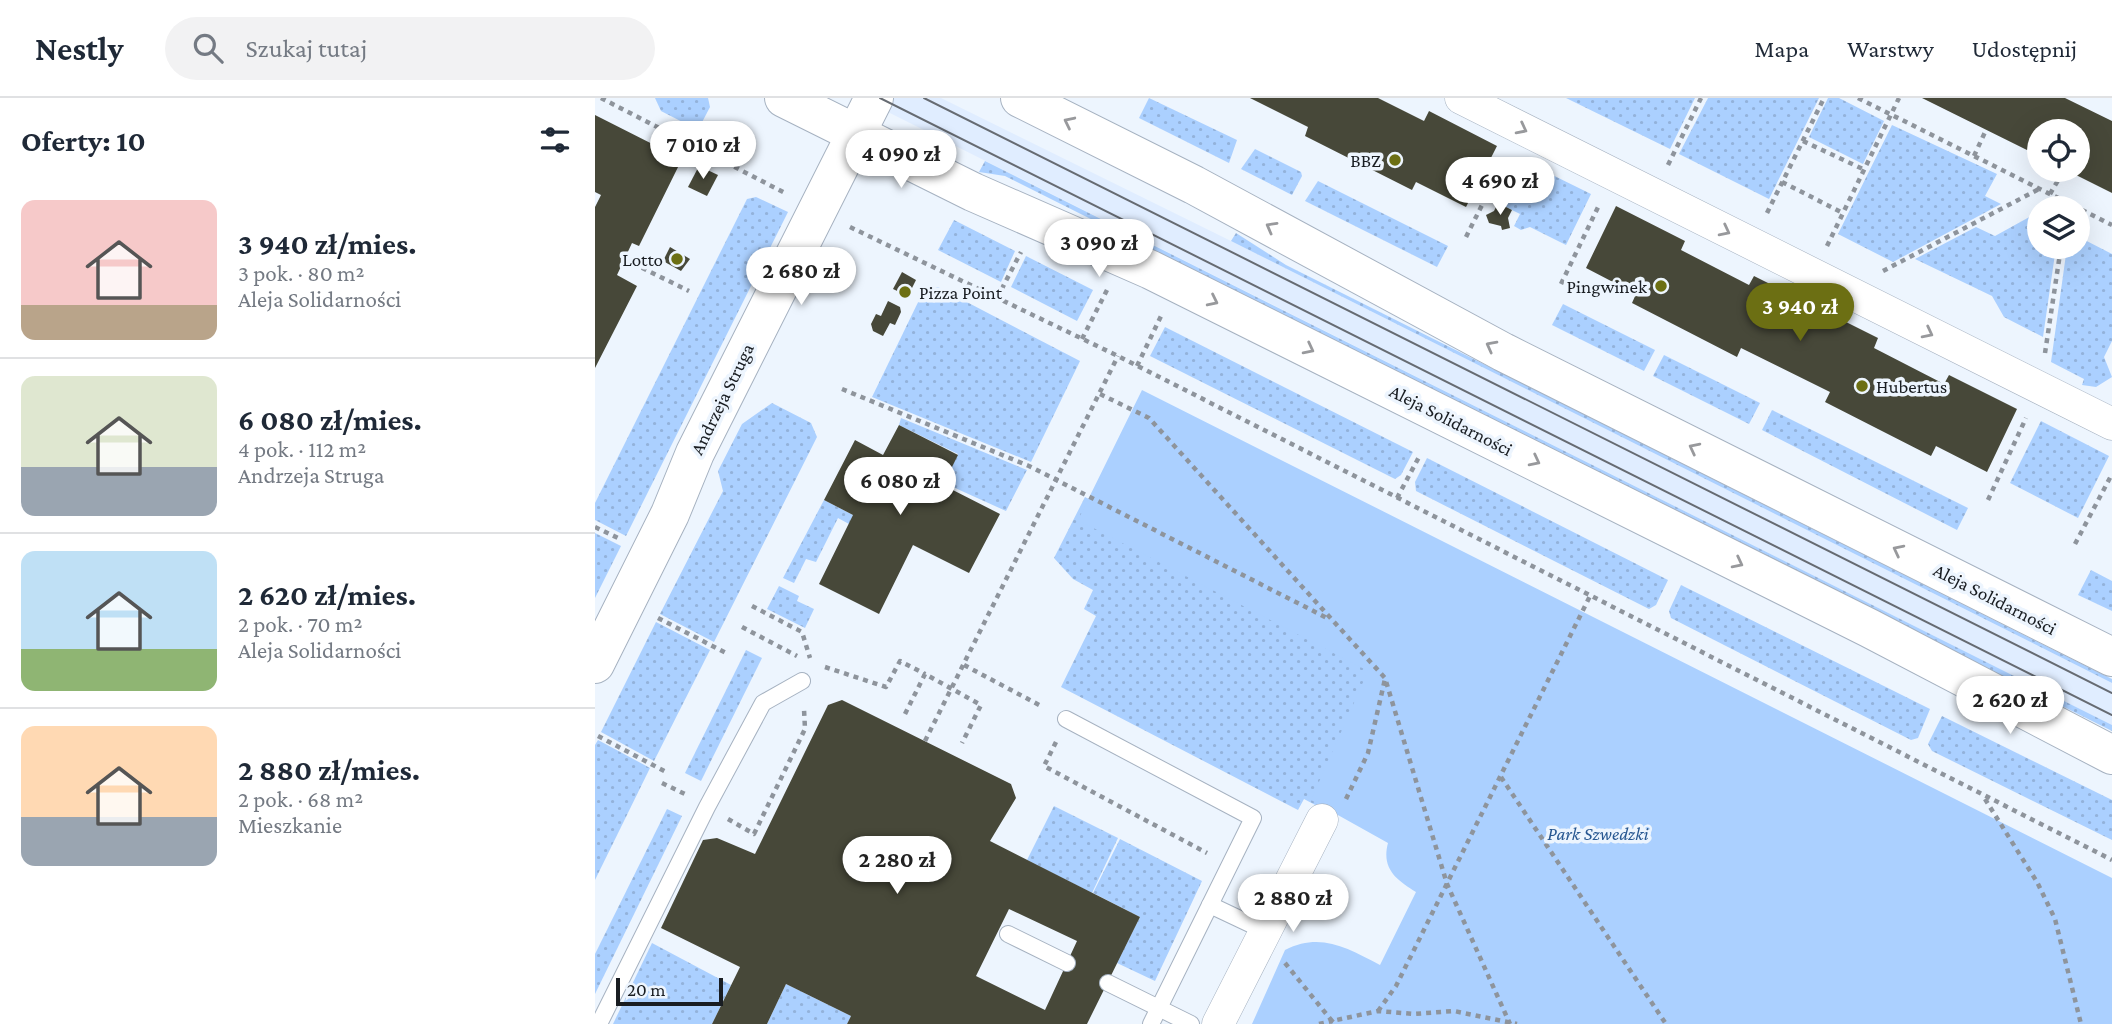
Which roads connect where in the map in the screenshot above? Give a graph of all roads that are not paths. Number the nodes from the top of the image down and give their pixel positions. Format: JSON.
{"nodes":[{"id":1,"x":784,"y":98,"type":"edge"},
{"id":2,"x":874,"y":98,"type":"edge"},
{"id":3,"x":1020,"y":98,"type":"edge"},
{"id":4,"x":1461,"y":98,"type":"edge"},
{"id":5,"x":854,"y":135,"type":"junction"},
{"id":6,"x":2109,"y":417,"type":"edge"},
{"id":7,"x":2112,"y":657,"type":"edge"},
{"id":8,"x":595,"y":664,"type":"edge"},
{"id":9,"x":802,"y":681,"type":"dead end"},
{"id":10,"x":1066,"y":719,"type":"dead end"},
{"id":11,"x":2112,"y":755,"type":"edge"},
{"id":12,"x":1322,"y":820,"type":"road end"},
{"id":13,"x":1210,"y":905,"type":"junction"},
{"id":14,"x":1008,"y":934,"type":"dead end"},
{"id":15,"x":1271,"y":943,"type":"junction"},
{"id":16,"x":1067,"y":962,"type":"dead end"},
{"id":17,"x":1108,"y":982,"type":"dead end"},
{"id":18,"x":1160,"y":1007,"type":"junction"},
{"id":19,"x":599,"y":1024,"type":"edge"},
{"id":20,"x":1151,"y":1024,"type":"edge"},
{"id":21,"x":1191,"y":1024,"type":"edge"},
{"id":22,"x":1218,"y":1024,"type":"edge"}],
"edges":[{"from":1,"to":5,"type":"street","name":"Aleja Solidarności"},
{"from":2,"to":5,"type":"street","name":"Andrzeja Struga"},
{"from":7,"to":3,"type":"street","name":"Aleja Solidarności","one_way":true},
{"from":4,"to":6,"type":"street","one_way":true},
{"from":5,"to":8,"type":"street","name":"Andrzeja Struga"},
{"from":5,"to":11,"type":"street","name":"Aleja Solidarności","one_way":true},
{"from":9,"to":19,"type":"lane"},
{"from":10,"to":13,"type":"lane"},
{"from":12,"to":15,"type":"street"},
{"from":13,"to":15,"type":"lane"},
{"from":13,"to":18,"type":"lane"},
{"from":14,"to":16,"type":"lane"},
{"from":15,"to":22,"type":"street"},
{"from":17,"to":18,"type":"lane"},
{"from":18,"to":20,"type":"lane"},
{"from":18,"to":21,"type":"lane"}]}
